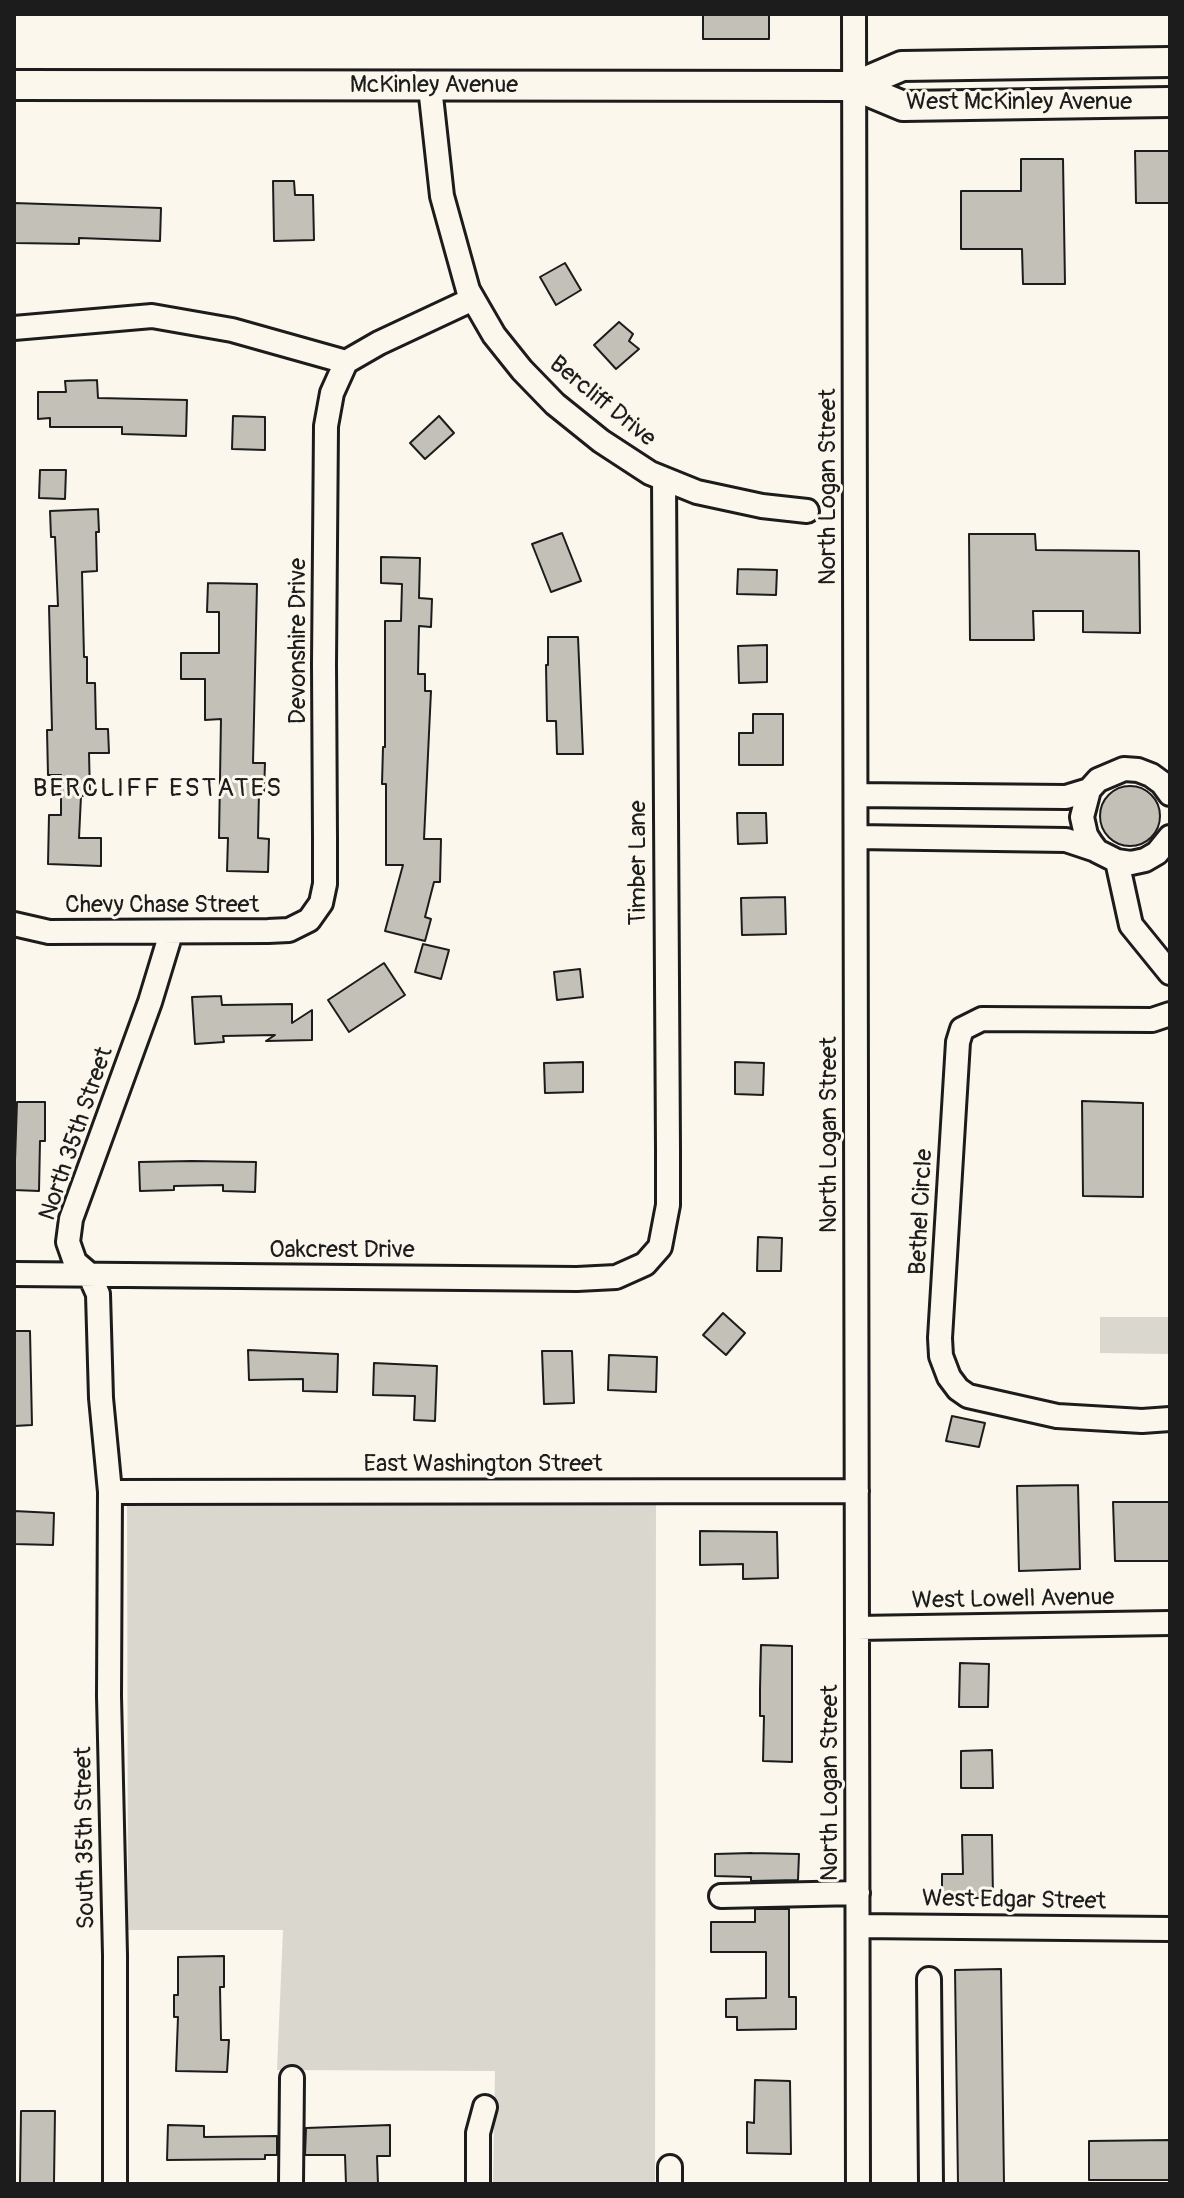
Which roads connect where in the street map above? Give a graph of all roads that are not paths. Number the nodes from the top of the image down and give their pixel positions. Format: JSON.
{"nodes":[{"id":1,"x":854,"y":14,"type":"edge"},
{"id":2,"x":1170,"y":62,"type":"edge"},
{"id":3,"x":14,"y":85,"type":"edge"},
{"id":4,"x":855,"y":86,"type":"junction"},
{"id":5,"x":430,"y":87,"type":"junction"},
{"id":6,"x":1170,"y":102,"type":"edge"},
{"id":7,"x":473,"y":299,"type":"junction"},
{"id":8,"x":14,"y":328,"type":"edge"},
{"id":9,"x":346,"y":362,"type":"junction"},
{"id":10,"x":664,"y":479,"type":"junction"},
{"id":11,"x":807,"y":511,"type":"dead end"},
{"id":12,"x":1167,"y":784,"type":"edge"},
{"id":13,"x":1089,"y":790,"type":"junction"},
{"id":14,"x":856,"y":795,"type":"junction"},
{"id":15,"x":856,"y":837,"type":"junction"},
{"id":16,"x":1170,"y":837,"type":"edge"},
{"id":17,"x":1097,"y":851,"type":"junction"},
{"id":18,"x":1117,"y":861,"type":"junction"},
{"id":19,"x":309,"y":920,"type":"joint"},
{"id":20,"x":14,"y":924,"type":"edge"},
{"id":21,"x":171,"y":933,"type":"junction"},
{"id":22,"x":1170,"y":973,"type":"edge"},
{"id":23,"x":1170,"y":1014,"type":"edge"},
{"id":24,"x":660,"y":1247,"type":"joint"},
{"id":25,"x":14,"y":1274,"type":"edge"},
{"id":26,"x":89,"y":1274,"type":"junction"},
{"id":27,"x":1170,"y":1419,"type":"edge"},
{"id":28,"x":857,"y":1491,"type":"junction"},
{"id":29,"x":110,"y":1492,"type":"junction"},
{"id":30,"x":1170,"y":1623,"type":"edge"},
{"id":31,"x":857,"y":1628,"type":"junction"},
{"id":32,"x":858,"y":1893,"type":"junction"},
{"id":33,"x":721,"y":1896,"type":"dead end"},
{"id":34,"x":858,"y":1926,"type":"junction"},
{"id":35,"x":1170,"y":1929,"type":"edge"},
{"id":36,"x":929,"y":1979,"type":"dead end"},
{"id":37,"x":292,"y":2078,"type":"dead end"},
{"id":38,"x":485,"y":2107,"type":"dead end"},
{"id":39,"x":115,"y":2184,"type":"edge"},
{"id":40,"x":291,"y":2184,"type":"edge"},
{"id":41,"x":478,"y":2184,"type":"edge"},
{"id":42,"x":858,"y":2184,"type":"edge"},
{"id":43,"x":931,"y":2184,"type":"edge"}],
"edges":[{"from":1,"to":4,"type":"street","name":"North Logan Street"},
{"from":2,"to":4,"type":"main road","name":"West McKinley Avenue"},
{"from":3,"to":5,"type":"main road","name":"McKinley Avenue"},
{"from":4,"to":5,"type":"main road","name":"McKinley Avenue"},
{"from":4,"to":6,"type":"main road","name":"West McKinley Avenue"},
{"from":4,"to":14,"type":"street","name":"North Logan Street"},
{"from":5,"to":7,"type":"street","name":"Bercliff Drive"},
{"from":7,"to":9,"type":"street"},
{"from":7,"to":10,"type":"street","name":"Bercliff Drive"},
{"from":8,"to":9,"type":"street"},
{"from":9,"to":19,"type":"street","name":"Devonshire Drive"},
{"from":10,"to":11,"type":"street","name":"Bercliff Drive"},
{"from":10,"to":24,"type":"street","name":"Timber Lane"},
{"from":12,"to":13,"type":"street"},
{"from":13,"to":14,"type":"street"},
{"from":13,"to":17,"type":"street"},
{"from":14,"to":15,"type":"street","name":"North Logan Street"},
{"from":15,"to":17,"type":"street"},
{"from":15,"to":28,"type":"street","name":"North Logan Street"},
{"from":16,"to":18,"type":"street"},
{"from":17,"to":18,"type":"street"},
{"from":18,"to":22,"type":"street"},
{"from":19,"to":21,"type":"street","name":"Chevy Chase Street"},
{"from":20,"to":21,"type":"street","name":"Chevy Chase Street"},
{"from":21,"to":26,"type":"street","name":"North 35th Street"},
{"from":23,"to":27,"type":"street","name":"Bethel Circle"},
{"from":24,"to":26,"type":"street","name":"Oakcrest Drive"},
{"from":25,"to":26,"type":"street","name":"Oakcrest Drive"},
{"from":26,"to":29,"type":"street","name":"North 35th Street"},
{"from":28,"to":29,"type":"street","name":"East Washington Street"},
{"from":28,"to":31,"type":"street","name":"North Logan Street"},
{"from":29,"to":39,"type":"street","name":"South 35th Street"},
{"from":30,"to":31,"type":"street","name":"West Lowell Avenue"},
{"from":31,"to":32,"type":"street","name":"North Logan Street"},
{"from":32,"to":33,"type":"street"},
{"from":32,"to":34,"type":"street","name":"North Logan Street"},
{"from":34,"to":35,"type":"street","name":"West Edgar Street"},
{"from":34,"to":42,"type":"street","name":"North Logan Street"},
{"from":36,"to":43,"type":"street"},
{"from":37,"to":40,"type":"street"},
{"from":38,"to":41,"type":"street"}]}
